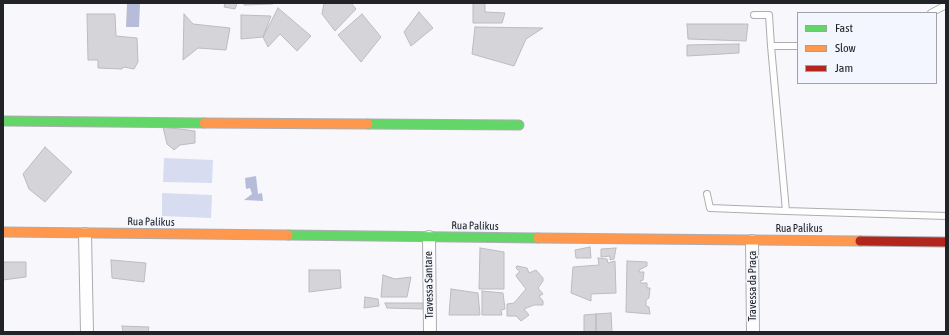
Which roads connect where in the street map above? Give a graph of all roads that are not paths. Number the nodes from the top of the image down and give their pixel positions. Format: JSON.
{"nodes":[{"id":1,"x":946,"y":5,"type":"edge"},
{"id":2,"x":933,"y":12,"type":"edge"},
{"id":3,"x":754,"y":15,"type":"dead end"},
{"id":4,"x":771,"y":46,"type":"junction"},
{"id":5,"x":797,"y":46,"type":"edge"},
{"id":6,"x":3,"y":121,"type":"edge"},
{"id":7,"x":520,"y":125,"type":"dead end"},
{"id":8,"x":707,"y":194,"type":"dead end"},
{"id":9,"x":786,"y":212,"type":"junction"},
{"id":10,"x":946,"y":216,"type":"edge"},
{"id":11,"x":3,"y":232,"type":"edge"},
{"id":12,"x":85,"y":234,"type":"junction"},
{"id":13,"x":429,"y":237,"type":"junction"},
{"id":14,"x":752,"y":241,"type":"junction"},
{"id":15,"x":946,"y":242,"type":"edge"},
{"id":16,"x":86,"y":332,"type":"edge"},
{"id":17,"x":430,"y":332,"type":"edge"},
{"id":18,"x":753,"y":332,"type":"edge"}],
"edges":[{"from":1,"to":2,"type":"lane"},
{"from":3,"to":4,"type":"lane"},
{"from":4,"to":5,"type":"lane"},
{"from":4,"to":9,"type":"lane"},
{"from":6,"to":7,"type":"street"},
{"from":8,"to":9,"type":"lane"},
{"from":9,"to":10,"type":"lane"},
{"from":11,"to":12,"type":"street","name":"Rua Palikus"},
{"from":12,"to":13,"type":"street","name":"Rua Palikus"},
{"from":12,"to":16,"type":"street"},
{"from":13,"to":14,"type":"street","name":"Rua Palikus"},
{"from":13,"to":17,"type":"street","name":"Travessa Santare"},
{"from":14,"to":15,"type":"street","name":"Rua Palikus"},
{"from":14,"to":18,"type":"street","name":"Travessa da Praça"}]}
